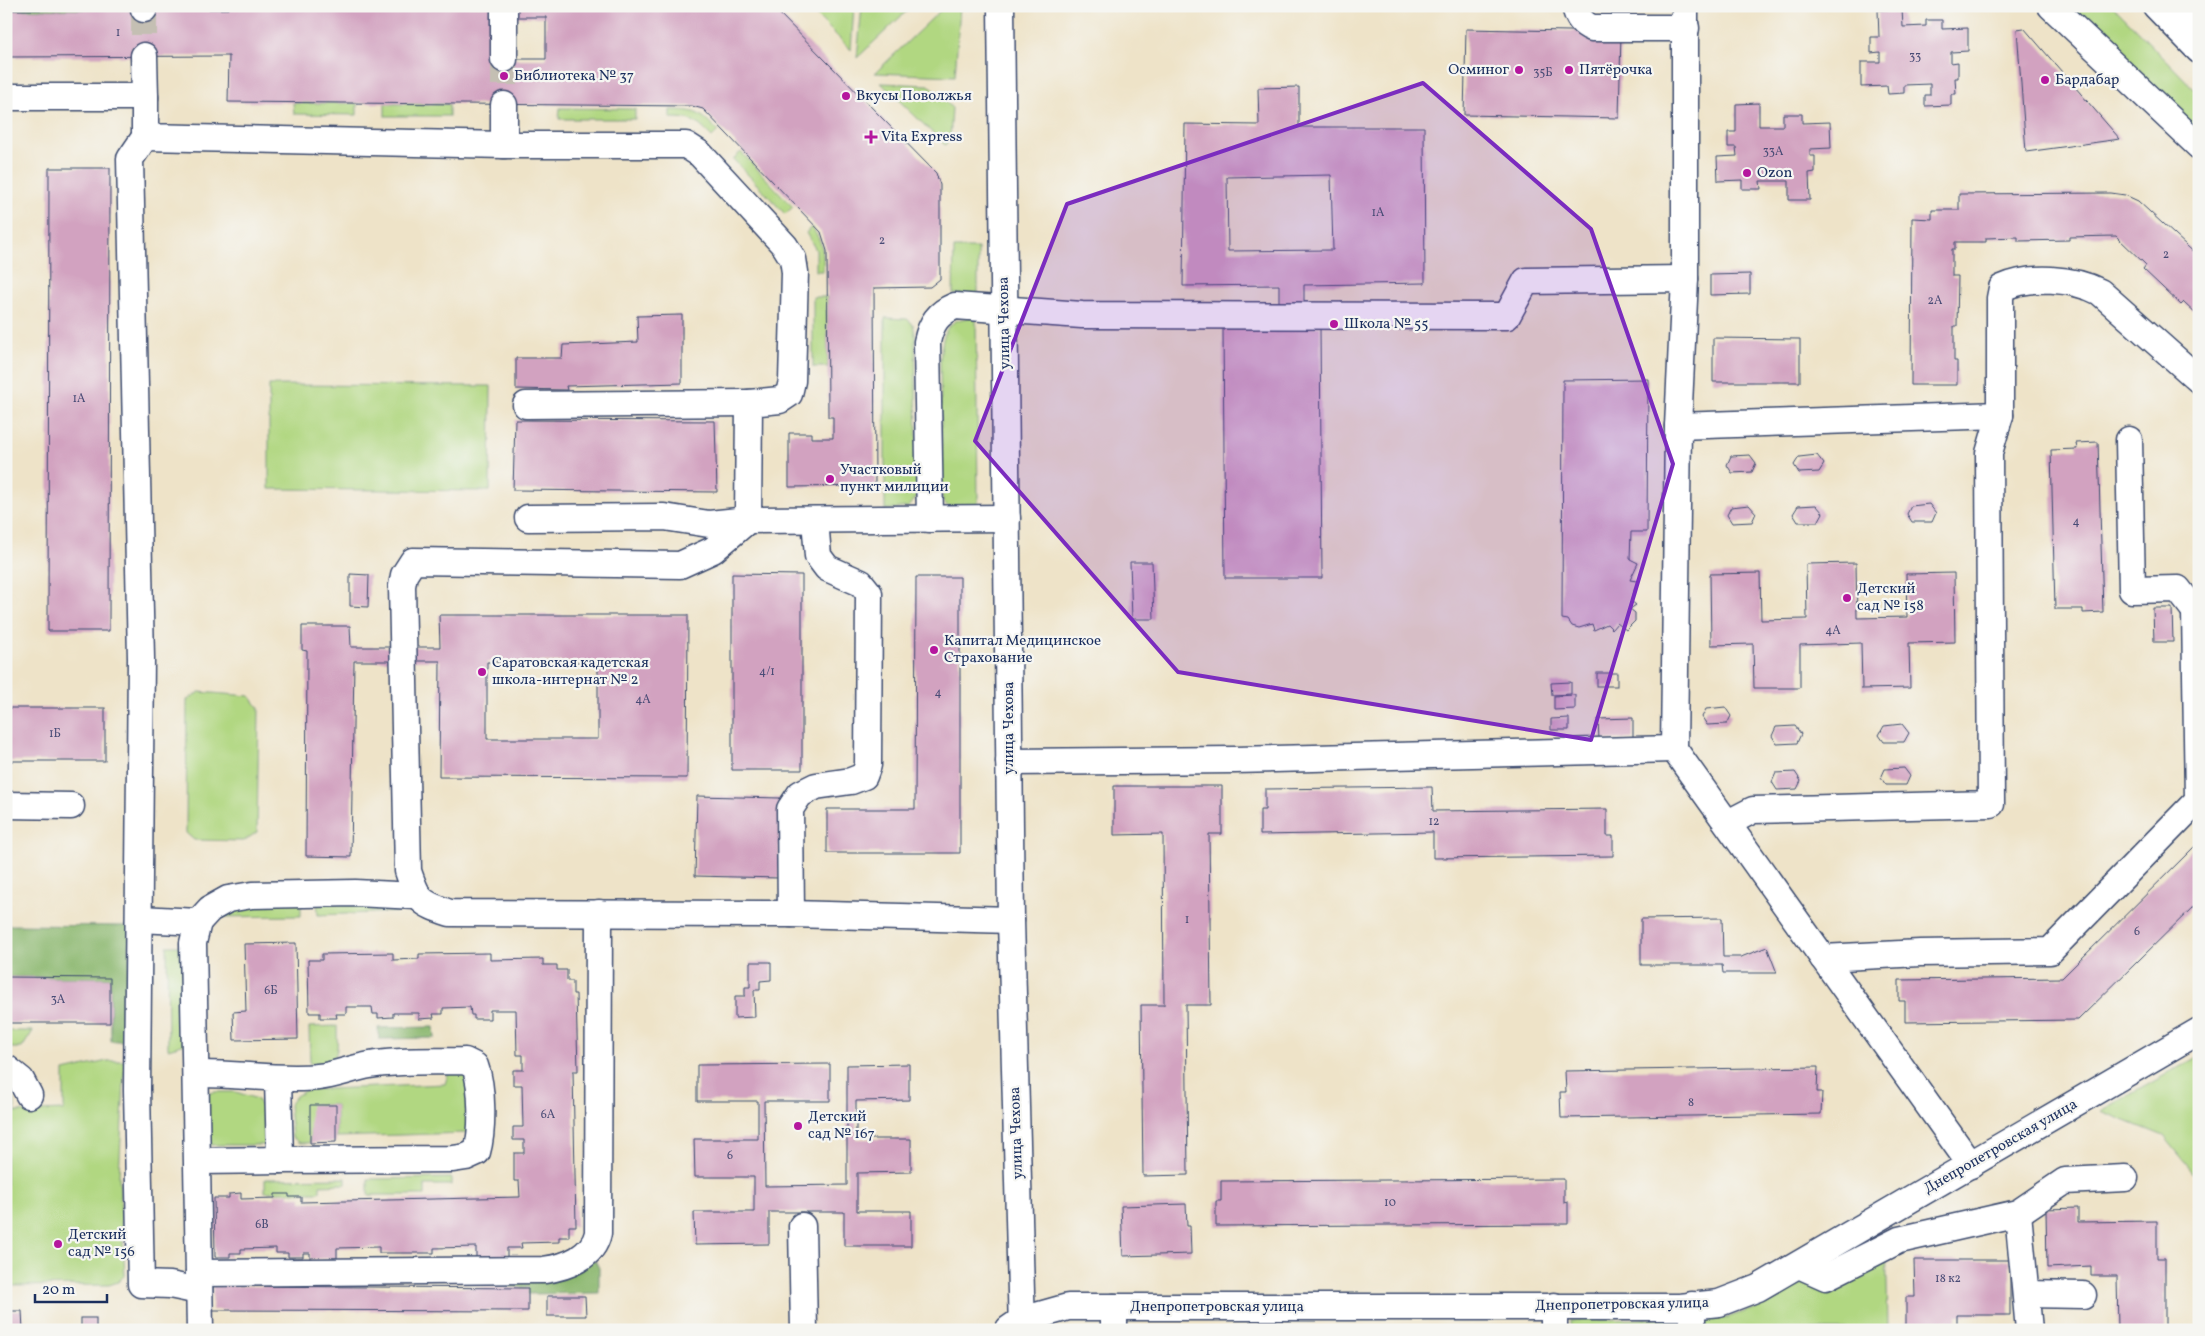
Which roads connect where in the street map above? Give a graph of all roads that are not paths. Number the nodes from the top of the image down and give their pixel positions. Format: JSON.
{"nodes":[{"id":1,"x":504,"y":6,"type":"edge"},
{"id":2,"x":1001,"y":6,"type":"edge"},
{"id":3,"x":1575,"y":6,"type":"edge"},
{"id":4,"x":2051,"y":6,"type":"edge"},
{"id":5,"x":2156,"y":6,"type":"edge"},
{"id":6,"x":2170,"y":6,"type":"edge"},
{"id":7,"x":2199,"y":15,"type":"edge"},
{"id":8,"x":1686,"y":17,"type":"edge"},
{"id":9,"x":2199,"y":50,"type":"edge"},
{"id":10,"x":144,"y":56,"type":"tunnel mouth"},
{"id":11,"x":504,"y":59,"type":"tunnel mouth"},
{"id":12,"x":6,"y":97,"type":"edge"},
{"id":13,"x":145,"y":97,"type":"junction"},
{"id":14,"x":504,"y":104,"type":"tunnel mouth"},
{"id":15,"x":145,"y":137,"type":"junction"},
{"id":16,"x":504,"y":145,"type":"junction"},
{"id":17,"x":2199,"y":146,"type":"edge"},
{"id":18,"x":1685,"y":279,"type":"junction"},
{"id":19,"x":1005,"y":310,"type":"junction"},
{"id":20,"x":2199,"y":380,"type":"edge"},
{"id":21,"x":749,"y":403,"type":"junction"},
{"id":22,"x":526,"y":406,"type":"dead end"},
{"id":23,"x":2000,"y":415,"type":"junction"},
{"id":24,"x":1678,"y":426,"type":"junction"},
{"id":25,"x":2129,"y":440,"type":"dead end"},
{"id":26,"x":528,"y":518,"type":"dead end"},
{"id":27,"x":1007,"y":518,"type":"junction"},
{"id":28,"x":930,"y":519,"type":"junction"},
{"id":29,"x":748,"y":520,"type":"junction"},
{"id":30,"x":816,"y":520,"type":"junction"},
{"id":31,"x":2197,"y":611,"type":"edge"},
{"id":32,"x":1674,"y":749,"type":"junction"},
{"id":33,"x":1009,"y":762,"type":"junction"},
{"id":34,"x":6,"y":805,"type":"edge"},
{"id":35,"x":71,"y":806,"type":"dead end"},
{"id":36,"x":1728,"y":824,"type":"junction"},
{"id":37,"x":416,"y":896,"type":"junction"},
{"id":38,"x":599,"y":913,"type":"junction"},
{"id":39,"x":792,"y":914,"type":"junction"},
{"id":40,"x":140,"y":919,"type":"junction"},
{"id":41,"x":1011,"y":920,"type":"junction"},
{"id":42,"x":198,"y":922,"type":"junction"},
{"id":43,"x":1824,"y":958,"type":"junction"},
{"id":44,"x":2199,"y":1031,"type":"edge"},
{"id":45,"x":6,"y":1068,"type":"edge"},
{"id":46,"x":196,"y":1074,"type":"junction"},
{"id":47,"x":278,"y":1079,"type":"junction"},
{"id":48,"x":29,"y":1095,"type":"dead end"},
{"id":49,"x":280,"y":1160,"type":"junction"},
{"id":50,"x":198,"y":1161,"type":"junction"},
{"id":51,"x":1970,"y":1165,"type":"junction"},
{"id":52,"x":2125,"y":1178,"type":"dead end"},
{"id":53,"x":2018,"y":1213,"type":"junction"},
{"id":54,"x":802,"y":1226,"type":"dead end"},
{"id":55,"x":1799,"y":1265,"type":"junction"},
{"id":56,"x":199,"y":1282,"type":"junction"},
{"id":57,"x":2026,"y":1294,"type":"junction"},
{"id":58,"x":2083,"y":1295,"type":"dead end"},
{"id":59,"x":1114,"y":1318,"type":"edge"},
{"id":60,"x":1554,"y":1318,"type":"edge"},
{"id":61,"x":1692,"y":1318,"type":"edge"},
{"id":62,"x":1018,"y":1327,"type":"edge"},
{"id":63,"x":200,"y":1330,"type":"edge"},
{"id":64,"x":804,"y":1330,"type":"edge"},
{"id":65,"x":2029,"y":1330,"type":"edge"}],
"edges":[{"from":1,"to":11,"type":"street"},
{"from":2,"to":19,"type":"street","name":"улица Чехова"},
{"from":3,"to":8,"type":"street"},
{"from":4,"to":17,"type":"street"},
{"from":5,"to":9,"type":"street"},
{"from":6,"to":7,"type":"street"},
{"from":8,"to":18,"type":"street"},
{"from":10,"to":13,"type":"street"},
{"from":12,"to":13,"type":"street"},
{"from":13,"to":15,"type":"street"},
{"from":14,"to":16,"type":"street"},
{"from":15,"to":16,"type":"street"},
{"from":15,"to":40,"type":"street"},
{"from":16,"to":21,"type":"street"},
{"from":18,"to":19,"type":"street"},
{"from":18,"to":24,"type":"street"},
{"from":19,"to":27,"type":"street","name":"улица Чехова"},
{"from":19,"to":28,"type":"street"},
{"from":20,"to":23,"type":"street"},
{"from":21,"to":22,"type":"street"},
{"from":21,"to":29,"type":"street"},
{"from":23,"to":24,"type":"street"},
{"from":23,"to":36,"type":"street"},
{"from":24,"to":32,"type":"street"},
{"from":25,"to":31,"type":"street"},
{"from":26,"to":29,"type":"street"},
{"from":27,"to":28,"type":"street"},
{"from":27,"to":33,"type":"street","name":"улица Чехова"},
{"from":28,"to":30,"type":"street"},
{"from":29,"to":30,"type":"street"},
{"from":29,"to":37,"type":"street"},
{"from":30,"to":39,"type":"street"},
{"from":31,"to":43,"type":"street"},
{"from":32,"to":33,"type":"street"},
{"from":32,"to":36,"type":"street"},
{"from":33,"to":41,"type":"street","name":"улица Чехова"},
{"from":34,"to":35,"type":"street"},
{"from":36,"to":43,"type":"street"},
{"from":37,"to":38,"type":"street"},
{"from":37,"to":42,"type":"street"},
{"from":38,"to":39,"type":"street"},
{"from":38,"to":56,"type":"street"},
{"from":39,"to":41,"type":"street"},
{"from":40,"to":42,"type":"street"},
{"from":40,"to":56,"type":"street"},
{"from":41,"to":62,"type":"street","name":"улица Чехова"},
{"from":42,"to":46,"type":"street"},
{"from":43,"to":51,"type":"street"},
{"from":44,"to":51,"type":"street","name":"Днепропетровская улица"},
{"from":45,"to":48,"type":"street"},
{"from":46,"to":47,"type":"street"},
{"from":46,"to":50,"type":"street"},
{"from":47,"to":49,"type":"street"},
{"from":47,"to":49,"type":"street"},
{"from":49,"to":50,"type":"street"},
{"from":50,"to":56,"type":"street"},
{"from":51,"to":55,"type":"street","name":"Днепропетровская улица"},
{"from":52,"to":53,"type":"street"},
{"from":53,"to":55,"type":"street"},
{"from":53,"to":57,"type":"street"},
{"from":54,"to":64,"type":"street"},
{"from":55,"to":61,"type":"street","name":"Днепропетровская улица"},
{"from":56,"to":63,"type":"street"},
{"from":57,"to":58,"type":"street"},
{"from":57,"to":65,"type":"street"},
{"from":59,"to":60,"type":"street","name":"Днепропетровская улица"},
{"from":59,"to":62,"type":"street","name":"Днепропетровская улица"},
{"from":60,"to":61,"type":"street","name":"Днепропетровская улица"}]}
